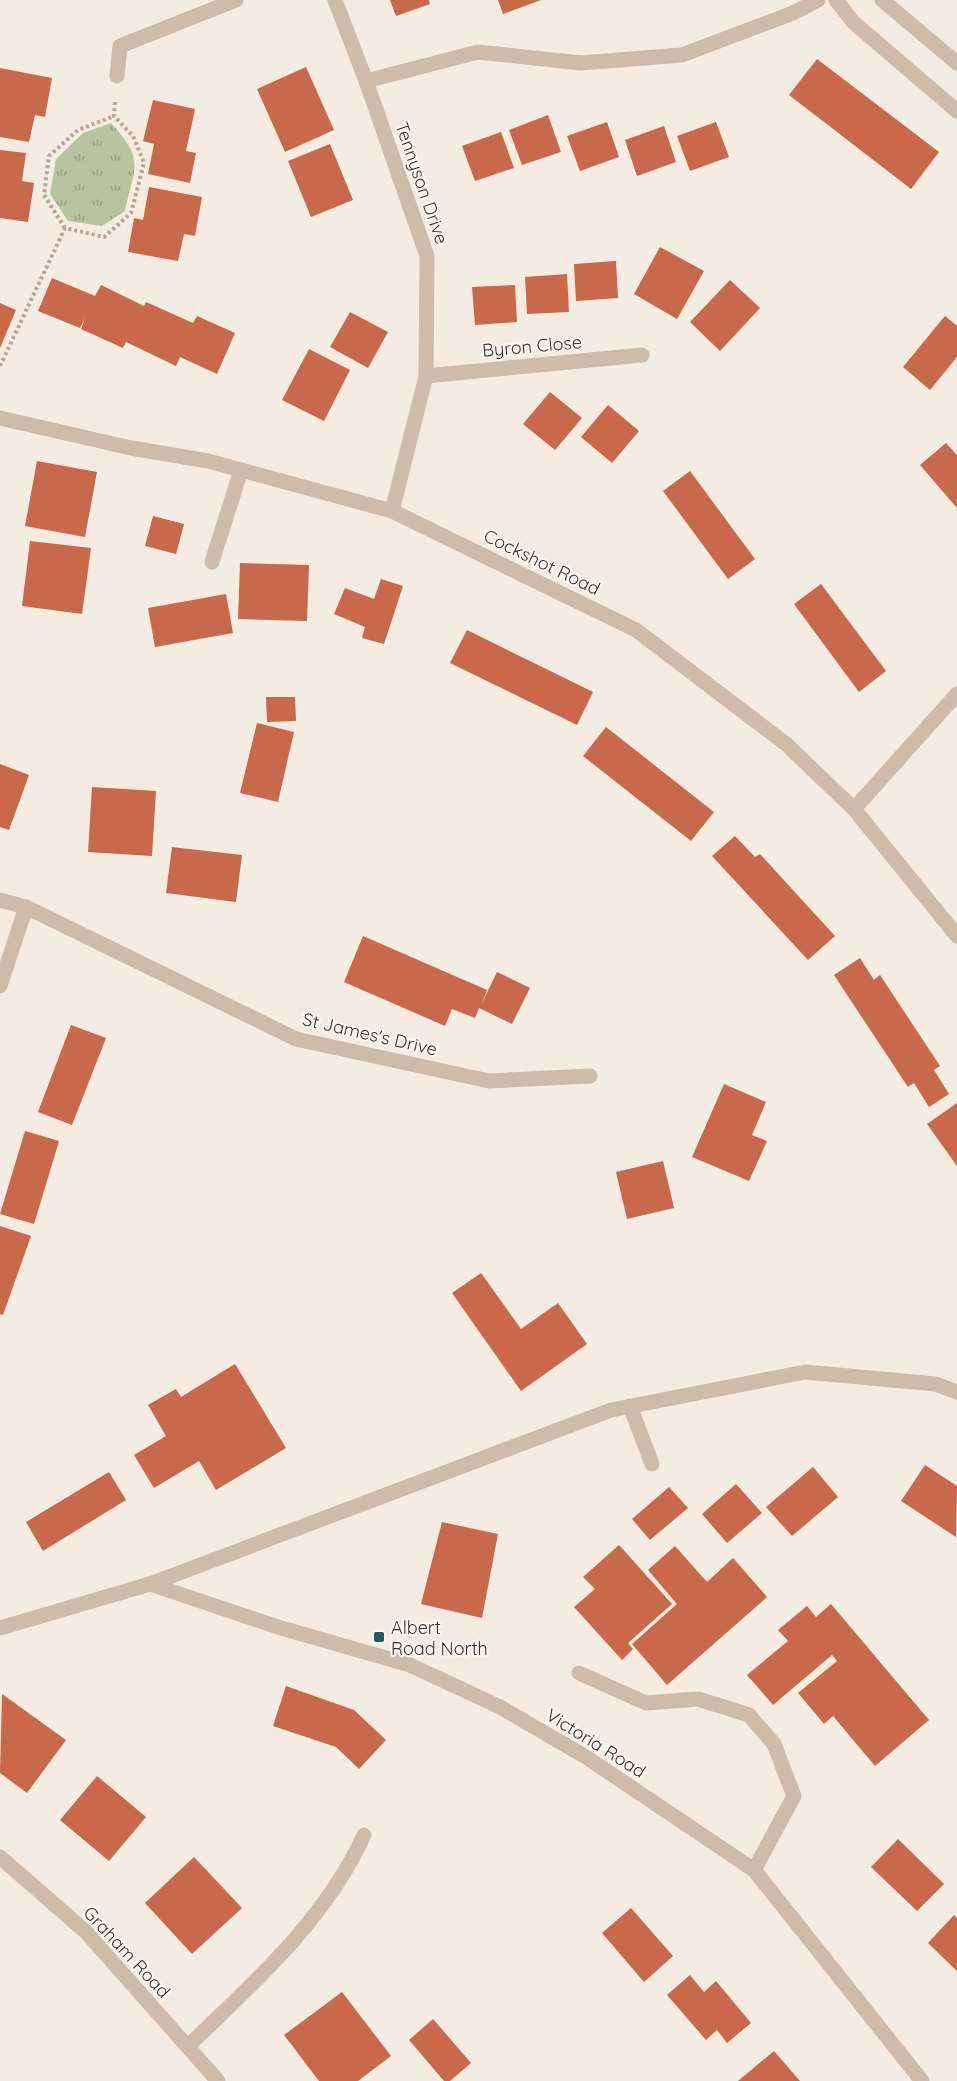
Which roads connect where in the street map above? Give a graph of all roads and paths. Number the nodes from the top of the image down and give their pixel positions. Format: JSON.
{"nodes":[{"id":1,"x":236,"y":0,"type":"edge"},
{"id":2,"x":335,"y":0,"type":"edge"},
{"id":3,"x":818,"y":0,"type":"edge"},
{"id":4,"x":836,"y":0,"type":"edge"},
{"id":5,"x":882,"y":0,"type":"edge"},
{"id":6,"x":957,"y":63,"type":"edge"},
{"id":7,"x":117,"y":76,"type":"joint"},
{"id":8,"x":366,"y":81,"type":"junction"},
{"id":9,"x":957,"y":111,"type":"edge"},
{"id":10,"x":114,"y":116,"type":"junction"},
{"id":11,"x":66,"y":228,"type":"junction"},
{"id":12,"x":642,"y":356,"type":"dead end"},
{"id":13,"x":0,"y":366,"type":"edge"},
{"id":14,"x":426,"y":376,"type":"junction"},
{"id":15,"x":0,"y":418,"type":"edge"},
{"id":16,"x":241,"y":470,"type":"junction"},
{"id":17,"x":392,"y":510,"type":"junction"},
{"id":18,"x":212,"y":562,"type":"dead end"},
{"id":19,"x":957,"y":694,"type":"edge"},
{"id":20,"x":854,"y":809,"type":"junction"},
{"id":21,"x":0,"y":900,"type":"edge"},
{"id":22,"x":26,"y":907,"type":"junction"},
{"id":23,"x":957,"y":936,"type":"edge"},
{"id":24,"x":0,"y":986,"type":"edge"},
{"id":25,"x":590,"y":1077,"type":"dead end"},
{"id":26,"x":957,"y":1392,"type":"edge"},
{"id":27,"x":630,"y":1406,"type":"junction"},
{"id":28,"x":652,"y":1464,"type":"dead end"},
{"id":29,"x":150,"y":1584,"type":"junction"},
{"id":30,"x":0,"y":1628,"type":"edge"},
{"id":31,"x":579,"y":1673,"type":"dead end"},
{"id":32,"x":364,"y":1835,"type":"dead end"},
{"id":33,"x":0,"y":1857,"type":"edge"},
{"id":34,"x":754,"y":1870,"type":"junction"},
{"id":35,"x":188,"y":2046,"type":"junction"},
{"id":36,"x":218,"y":2081,"type":"edge"},
{"id":37,"x":922,"y":2081,"type":"edge"}],
"edges":[{"from":1,"to":7,"type":"street"},
{"from":2,"to":8,"type":"street","name":"Tennyson Drive"},
{"from":3,"to":8,"type":"street"},
{"from":4,"to":9,"type":"street"},
{"from":5,"to":6,"type":"street"},
{"from":7,"to":10,"type":"path"},
{"from":8,"to":14,"type":"street","name":"Tennyson Drive"},
{"from":10,"to":11,"type":"path"},
{"from":10,"to":11,"type":"path"},
{"from":11,"to":13,"type":"path"},
{"from":12,"to":14,"type":"street","name":"Byron Close"},
{"from":14,"to":17,"type":"street","name":"Tennyson Drive"},
{"from":15,"to":16,"type":"street","name":"Cockshot Road"},
{"from":16,"to":17,"type":"street","name":"Cockshot Road"},
{"from":16,"to":18,"type":"street"},
{"from":17,"to":20,"type":"street","name":"Cockshot Road"},
{"from":19,"to":20,"type":"street"},
{"from":20,"to":23,"type":"street","name":"Cockshot Road"},
{"from":21,"to":22,"type":"street","name":"St James's Drive"},
{"from":22,"to":24,"type":"street"},
{"from":22,"to":25,"type":"street","name":"St James's Drive"},
{"from":26,"to":27,"type":"street"},
{"from":27,"to":28,"type":"street"},
{"from":27,"to":29,"type":"street"},
{"from":29,"to":30,"type":"street"},
{"from":29,"to":34,"type":"street","name":"Victoria Road"},
{"from":31,"to":34,"type":"street"},
{"from":32,"to":35,"type":"street"},
{"from":33,"to":35,"type":"street","name":"Graham Road"},
{"from":34,"to":37,"type":"street","name":"Victoria Road"},
{"from":35,"to":36,"type":"street","name":"Graham Road"}]}
